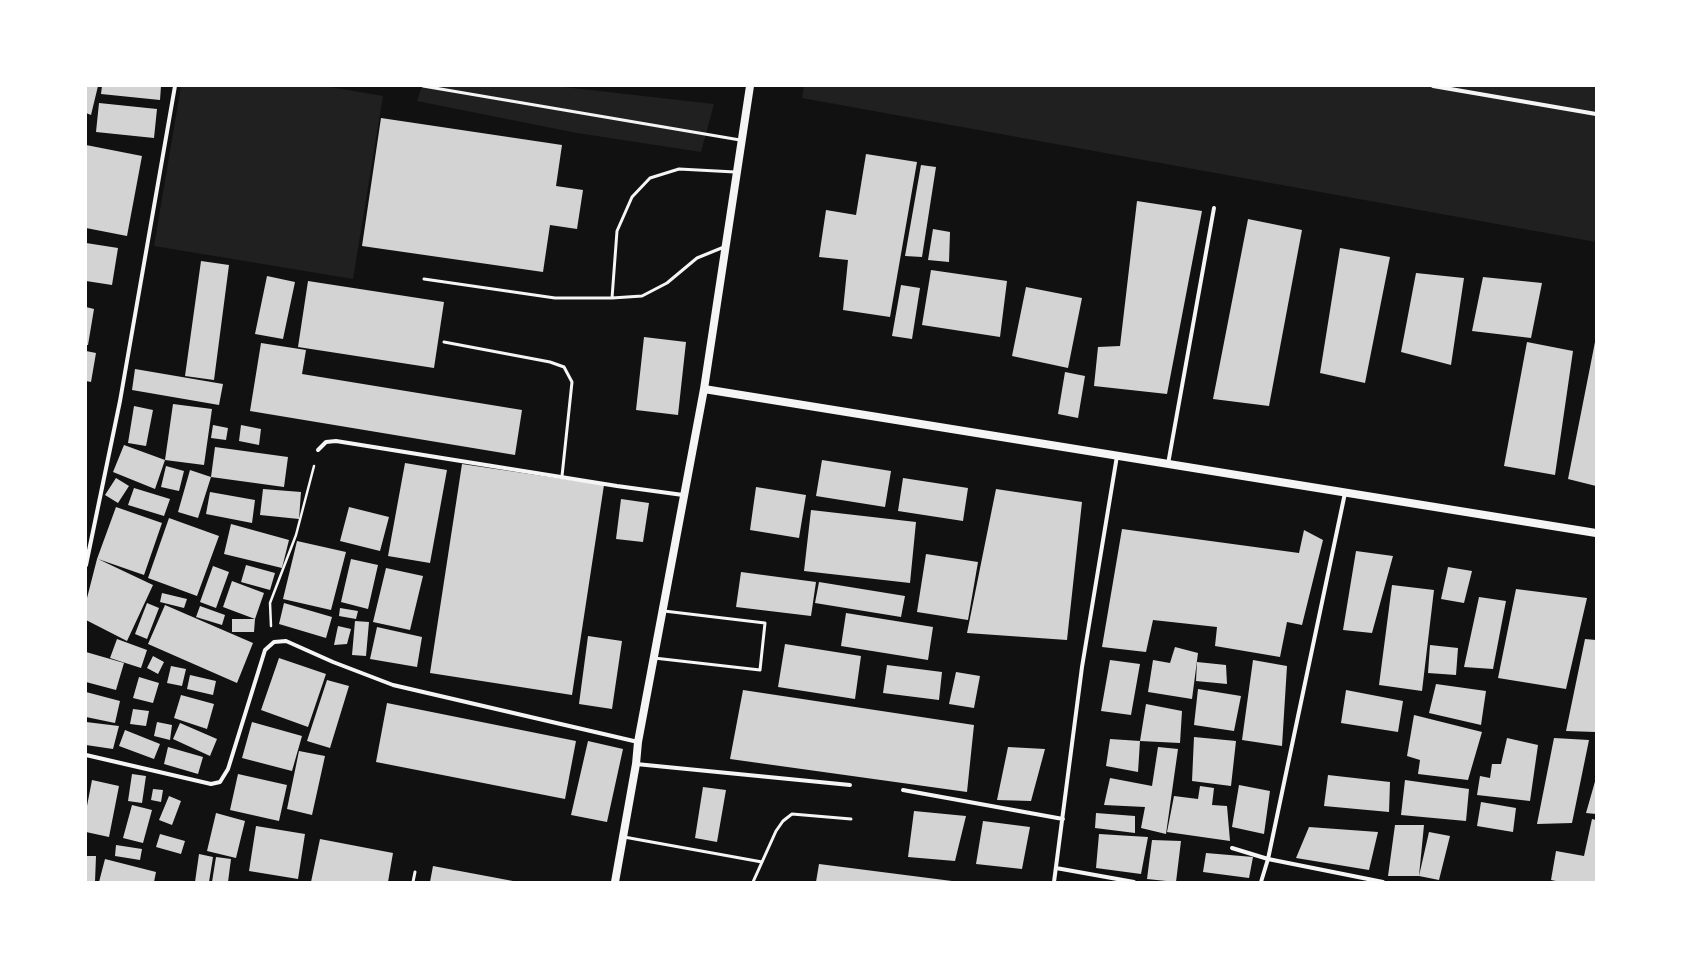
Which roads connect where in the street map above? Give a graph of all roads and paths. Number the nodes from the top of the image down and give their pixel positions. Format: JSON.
{"nodes":[{"id":1,"x":175,"y":86,"type":"edge"},
{"id":2,"x":423,"y":86,"type":"edge"},
{"id":3,"x":750,"y":86,"type":"edge"},
{"id":4,"x":1433,"y":86,"type":"edge"},
{"id":5,"x":1596,"y":114,"type":"edge"},
{"id":6,"x":742,"y":140,"type":"junction"},
{"id":7,"x":737,"y":172,"type":"junction"},
{"id":8,"x":1214,"y":208,"type":"dead end"},
{"id":9,"x":726,"y":247,"type":"junction"},
{"id":10,"x":424,"y":279,"type":"dead end"},
{"id":11,"x":612,"y":298,"type":"junction"},
{"id":12,"x":444,"y":342,"type":"dead end"},
{"id":13,"x":704,"y":389,"type":"junction"},
{"id":14,"x":318,"y":450,"type":"joint"},
{"id":15,"x":1117,"y":456,"type":"junction"},
{"id":16,"x":1168,"y":464,"type":"junction"},
{"id":17,"x":562,"y":476,"type":"junction"},
{"id":18,"x":1345,"y":492,"type":"junction"},
{"id":19,"x":683,"y":495,"type":"junction"},
{"id":20,"x":1596,"y":533,"type":"edge"},
{"id":21,"x":86,"y":565,"type":"edge"},
{"id":22,"x":662,"y":611,"type":"junction"},
{"id":23,"x":274,"y":642,"type":"junction"},
{"id":24,"x":653,"y":658,"type":"junction"},
{"id":25,"x":638,"y":742,"type":"junction"},
{"id":26,"x":86,"y":756,"type":"edge"},
{"id":27,"x":636,"y":764,"type":"junction"},
{"id":28,"x":850,"y":785,"type":"dead end"},
{"id":29,"x":903,"y":790,"type":"dead end"},
{"id":30,"x":1063,"y":818,"type":"junction"},
{"id":31,"x":851,"y":820,"type":"dead end"},
{"id":32,"x":624,"y":837,"type":"junction"},
{"id":33,"x":1232,"y":848,"type":"dead end"},
{"id":34,"x":1268,"y":859,"type":"junction"},
{"id":35,"x":762,"y":862,"type":"junction"},
{"id":36,"x":1056,"y":868,"type":"junction"},
{"id":37,"x":415,"y":872,"type":"dead end"},
{"id":38,"x":413,"y":882,"type":"edge"},
{"id":39,"x":615,"y":882,"type":"edge"},
{"id":40,"x":753,"y":882,"type":"edge"},
{"id":41,"x":1054,"y":882,"type":"edge"},
{"id":42,"x":1134,"y":882,"type":"edge"},
{"id":43,"x":1261,"y":882,"type":"edge"},
{"id":44,"x":1383,"y":882,"type":"edge"}],
"edges":[{"from":1,"to":21,"type":"street"},
{"from":2,"to":6,"type":"lane"},
{"from":3,"to":6,"type":"main road"},
{"from":4,"to":5,"type":"street"},
{"from":6,"to":7,"type":"main road"},
{"from":7,"to":9,"type":"main road"},
{"from":7,"to":11,"type":"lane"},
{"from":8,"to":16,"type":"street"},
{"from":9,"to":11,"type":"lane"},
{"from":9,"to":13,"type":"main road"},
{"from":10,"to":11,"type":"lane"},
{"from":12,"to":17,"type":"lane"},
{"from":13,"to":15,"type":"main road"},
{"from":13,"to":19,"type":"main road"},
{"from":14,"to":17,"type":"street"},
{"from":14,"to":23,"type":"path"},
{"from":15,"to":16,"type":"main road"},
{"from":15,"to":30,"type":"street"},
{"from":16,"to":18,"type":"main road"},
{"from":17,"to":19,"type":"street"},
{"from":18,"to":20,"type":"main road"},
{"from":18,"to":34,"type":"street"},
{"from":19,"to":22,"type":"main road"},
{"from":22,"to":24,"type":"main road"},
{"from":22,"to":24,"type":"lane"},
{"from":23,"to":25,"type":"street"},
{"from":23,"to":26,"type":"street"},
{"from":24,"to":25,"type":"main road"},
{"from":25,"to":27,"type":"main road"},
{"from":27,"to":28,"type":"street"},
{"from":27,"to":32,"type":"main road"},
{"from":29,"to":30,"type":"street"},
{"from":30,"to":36,"type":"street"},
{"from":31,"to":35,"type":"lane"},
{"from":32,"to":35,"type":"lane"},
{"from":32,"to":39,"type":"main road"},
{"from":33,"to":34,"type":"street"},
{"from":34,"to":43,"type":"street"},
{"from":34,"to":44,"type":"street"},
{"from":35,"to":40,"type":"lane"},
{"from":36,"to":41,"type":"street"},
{"from":36,"to":42,"type":"street"},
{"from":37,"to":38,"type":"lane"}]}
